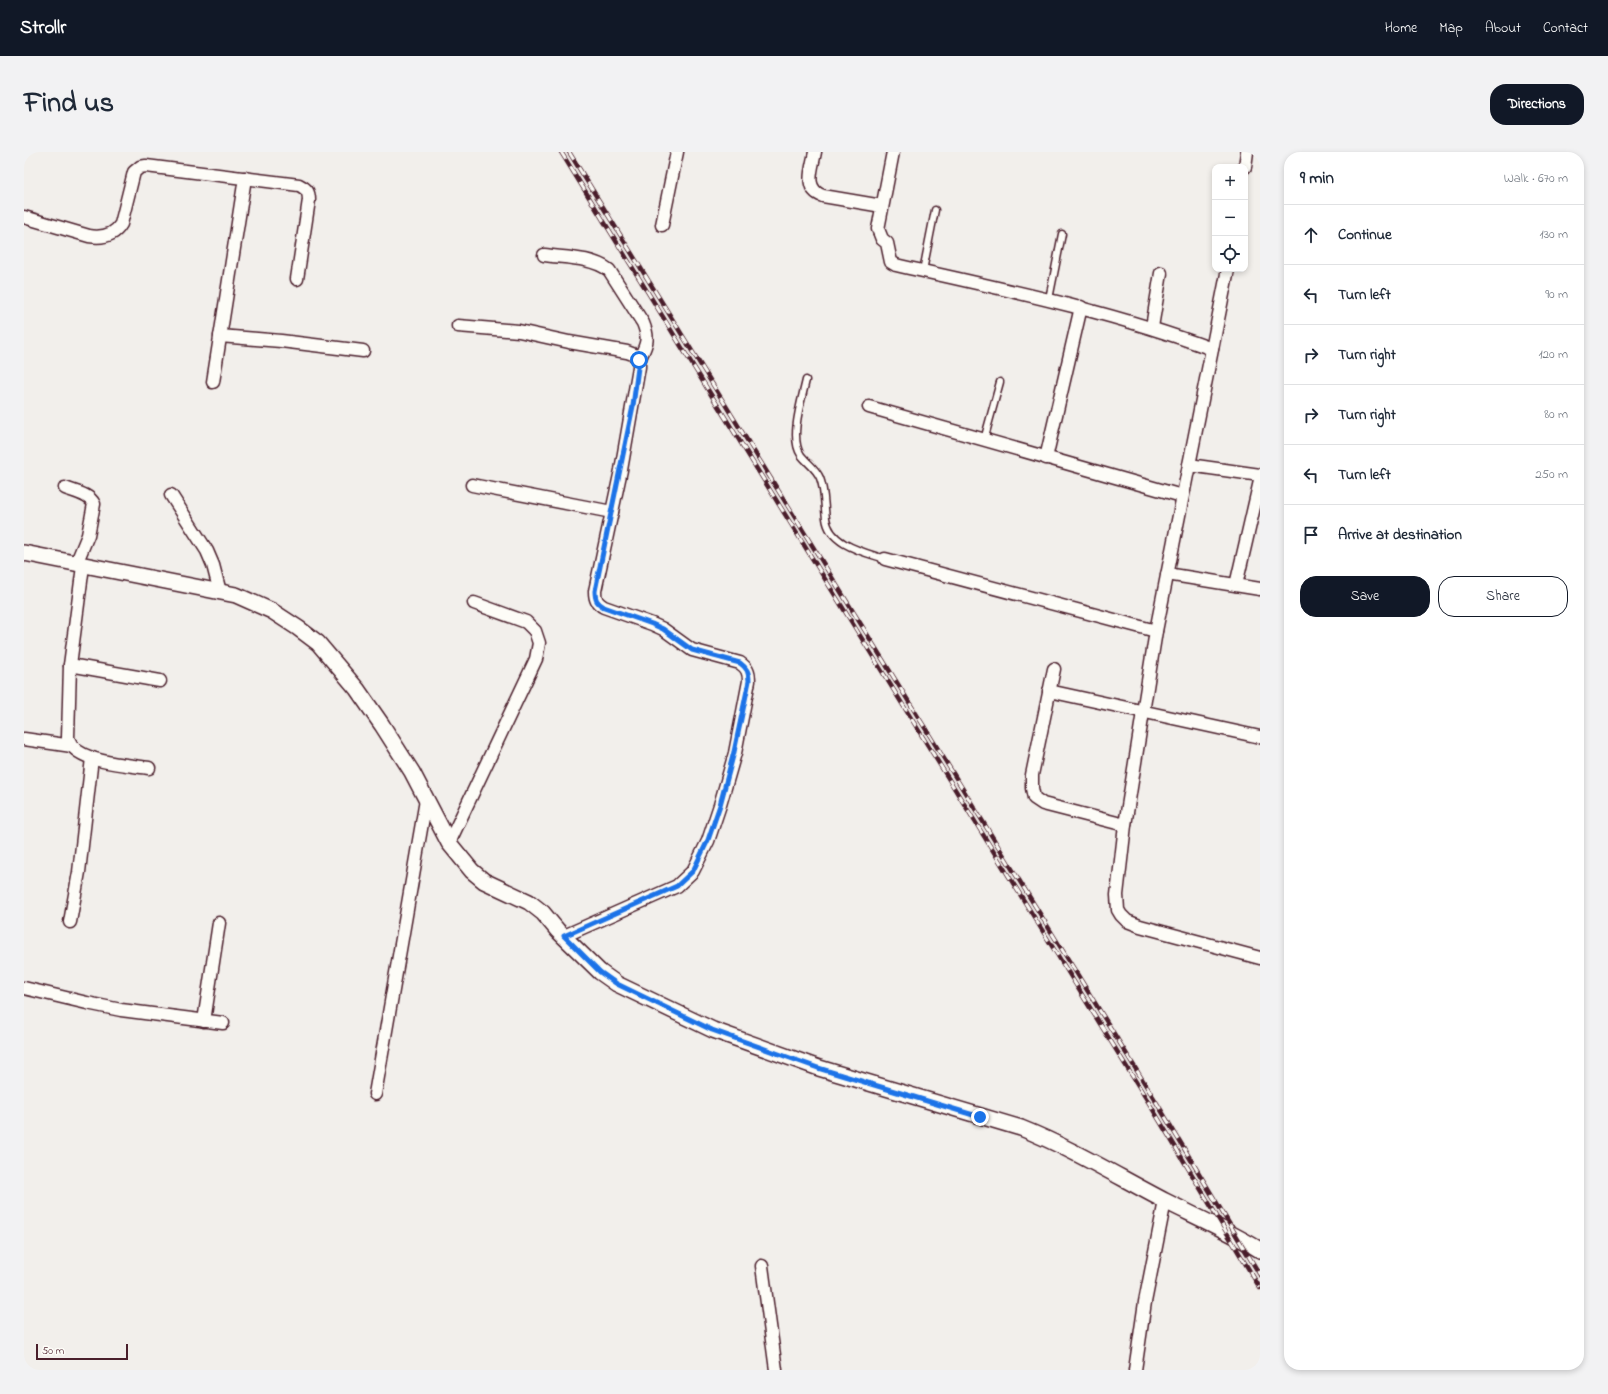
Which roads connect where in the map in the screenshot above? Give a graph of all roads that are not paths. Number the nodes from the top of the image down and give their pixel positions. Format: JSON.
{"nodes":[{"id":1,"x":677,"y":152,"type":"edge"},
{"id":2,"x":816,"y":152,"type":"edge"},
{"id":3,"x":893,"y":152,"type":"edge"},
{"id":4,"x":1247,"y":152,"type":"edge"},
{"id":5,"x":1245,"y":164,"type":"edge"},
{"id":6,"x":245,"y":178,"type":"junction"},
{"id":7,"x":882,"y":206,"type":"junction"},
{"id":8,"x":935,"y":210,"type":"dead end"},
{"id":9,"x":24,"y":216,"type":"edge"},
{"id":10,"x":662,"y":225,"type":"dead end"},
{"id":11,"x":1062,"y":234,"type":"dead end"},
{"id":12,"x":544,"y":255,"type":"dead end"},
{"id":13,"x":923,"y":271,"type":"junction"},
{"id":14,"x":1227,"y":272,"type":"edge"},
{"id":15,"x":1161,"y":273,"type":"dead end"},
{"id":16,"x":297,"y":279,"type":"dead end"},
{"id":17,"x":1049,"y":299,"type":"junction"},
{"id":18,"x":1081,"y":308,"type":"junction"},
{"id":19,"x":458,"y":326,"type":"dead end"},
{"id":20,"x":1152,"y":327,"type":"junction"},
{"id":21,"x":220,"y":336,"type":"junction"},
{"id":22,"x":1212,"y":349,"type":"junction"},
{"id":23,"x":363,"y":351,"type":"dead end"},
{"id":24,"x":639,"y":360,"type":"junction"},
{"id":25,"x":806,"y":380,"type":"dead end"},
{"id":26,"x":213,"y":382,"type":"dead end"},
{"id":27,"x":1000,"y":382,"type":"dead end"},
{"id":28,"x":869,"y":407,"type":"dead end"},
{"id":29,"x":984,"y":440,"type":"junction"},
{"id":30,"x":1046,"y":458,"type":"junction"},
{"id":31,"x":1189,"y":464,"type":"junction"},
{"id":32,"x":1260,"y":475,"type":"edge"},
{"id":33,"x":1260,"y":481,"type":"edge"},
{"id":34,"x":472,"y":485,"type":"dead end"},
{"id":35,"x":65,"y":488,"type":"dead end"},
{"id":36,"x":171,"y":495,"type":"dead end"},
{"id":37,"x":1182,"y":496,"type":"junction"},
{"id":38,"x":612,"y":512,"type":"junction"},
{"id":39,"x":24,"y":553,"type":"edge"},
{"id":40,"x":885,"y":559,"type":"joint"},
{"id":41,"x":80,"y":565,"type":"junction"},
{"id":42,"x":1167,"y":574,"type":"junction"},
{"id":43,"x":1236,"y":585,"type":"junction"},
{"id":44,"x":1260,"y":589,"type":"edge"},
{"id":45,"x":220,"y":592,"type":"junction"},
{"id":46,"x":474,"y":603,"type":"dead end"},
{"id":47,"x":1156,"y":631,"type":"junction"},
{"id":48,"x":70,"y":665,"type":"junction"},
{"id":49,"x":1054,"y":669,"type":"dead end"},
{"id":50,"x":160,"y":681,"type":"dead end"},
{"id":51,"x":1049,"y":691,"type":"junction"},
{"id":52,"x":1143,"y":711,"type":"junction"},
{"id":53,"x":1260,"y":737,"type":"edge"},
{"id":54,"x":24,"y":739,"type":"edge"},
{"id":55,"x":72,"y":746,"type":"junction"},
{"id":56,"x":92,"y":758,"type":"junction"},
{"id":57,"x":149,"y":768,"type":"dead end"},
{"id":58,"x":426,"y":800,"type":"junction"},
{"id":59,"x":1125,"y":825,"type":"junction"},
{"id":60,"x":449,"y":842,"type":"junction"},
{"id":61,"x":70,"y":922,"type":"dead end"},
{"id":62,"x":219,"y":923,"type":"dead end"},
{"id":63,"x":564,"y":936,"type":"junction"},
{"id":64,"x":1260,"y":958,"type":"edge"},
{"id":65,"x":24,"y":988,"type":"edge"},
{"id":66,"x":204,"y":1021,"type":"junction"},
{"id":67,"x":223,"y":1023,"type":"dead end"},
{"id":68,"x":375,"y":1094,"type":"dead end"},
{"id":69,"x":1165,"y":1201,"type":"junction"},
{"id":70,"x":1260,"y":1250,"type":"edge"},
{"id":71,"x":762,"y":1266,"type":"dead end"},
{"id":72,"x":776,"y":1370,"type":"edge"},
{"id":73,"x":1134,"y":1370,"type":"edge"}],
"edges":[{"from":1,"to":10,"type":"street"},
{"from":2,"to":7,"type":"street"},
{"from":3,"to":7,"type":"street"},
{"from":4,"to":5,"type":"street"},
{"from":6,"to":9,"type":"street"},
{"from":6,"to":16,"type":"street"},
{"from":6,"to":21,"type":"street"},
{"from":7,"to":13,"type":"street"},
{"from":8,"to":13,"type":"lane"},
{"from":11,"to":17,"type":"lane"},
{"from":12,"to":24,"type":"street"},
{"from":13,"to":17,"type":"street"},
{"from":14,"to":22,"type":"street"},
{"from":15,"to":20,"type":"street"},
{"from":17,"to":18,"type":"street"},
{"from":18,"to":20,"type":"street"},
{"from":18,"to":30,"type":"street"},
{"from":19,"to":24,"type":"street"},
{"from":20,"to":22,"type":"street"},
{"from":21,"to":23,"type":"street"},
{"from":21,"to":26,"type":"street"},
{"from":22,"to":31,"type":"street"},
{"from":24,"to":38,"type":"street"},
{"from":25,"to":40,"type":"lane"},
{"from":27,"to":29,"type":"lane"},
{"from":28,"to":29,"type":"street"},
{"from":29,"to":30,"type":"street"},
{"from":30,"to":37,"type":"street"},
{"from":31,"to":32,"type":"street"},
{"from":31,"to":37,"type":"street"},
{"from":33,"to":43,"type":"street"},
{"from":34,"to":38,"type":"street"},
{"from":35,"to":41,"type":"street"},
{"from":36,"to":45,"type":"street"},
{"from":37,"to":42,"type":"street"},
{"from":38,"to":63,"type":"street"},
{"from":39,"to":41,"type":"street"},
{"from":40,"to":47,"type":"street"},
{"from":41,"to":45,"type":"street"},
{"from":41,"to":48,"type":"street"},
{"from":42,"to":43,"type":"street"},
{"from":42,"to":47,"type":"street"},
{"from":43,"to":44,"type":"street"},
{"from":45,"to":58,"type":"street"},
{"from":46,"to":60,"type":"street"},
{"from":47,"to":52,"type":"street"},
{"from":48,"to":50,"type":"street"},
{"from":48,"to":55,"type":"street"},
{"from":49,"to":51,"type":"street"},
{"from":51,"to":52,"type":"street"},
{"from":51,"to":59,"type":"street"},
{"from":52,"to":53,"type":"street"},
{"from":52,"to":59,"type":"street"},
{"from":54,"to":55,"type":"street"},
{"from":55,"to":56,"type":"street"},
{"from":56,"to":57,"type":"street"},
{"from":56,"to":61,"type":"street"},
{"from":58,"to":60,"type":"street"},
{"from":58,"to":68,"type":"street"},
{"from":59,"to":64,"type":"street"},
{"from":60,"to":63,"type":"street"},
{"from":62,"to":66,"type":"street"},
{"from":63,"to":69,"type":"street"},
{"from":65,"to":66,"type":"street"},
{"from":66,"to":67,"type":"street"},
{"from":69,"to":70,"type":"street"},
{"from":69,"to":73,"type":"street"},
{"from":71,"to":72,"type":"street"}]}
